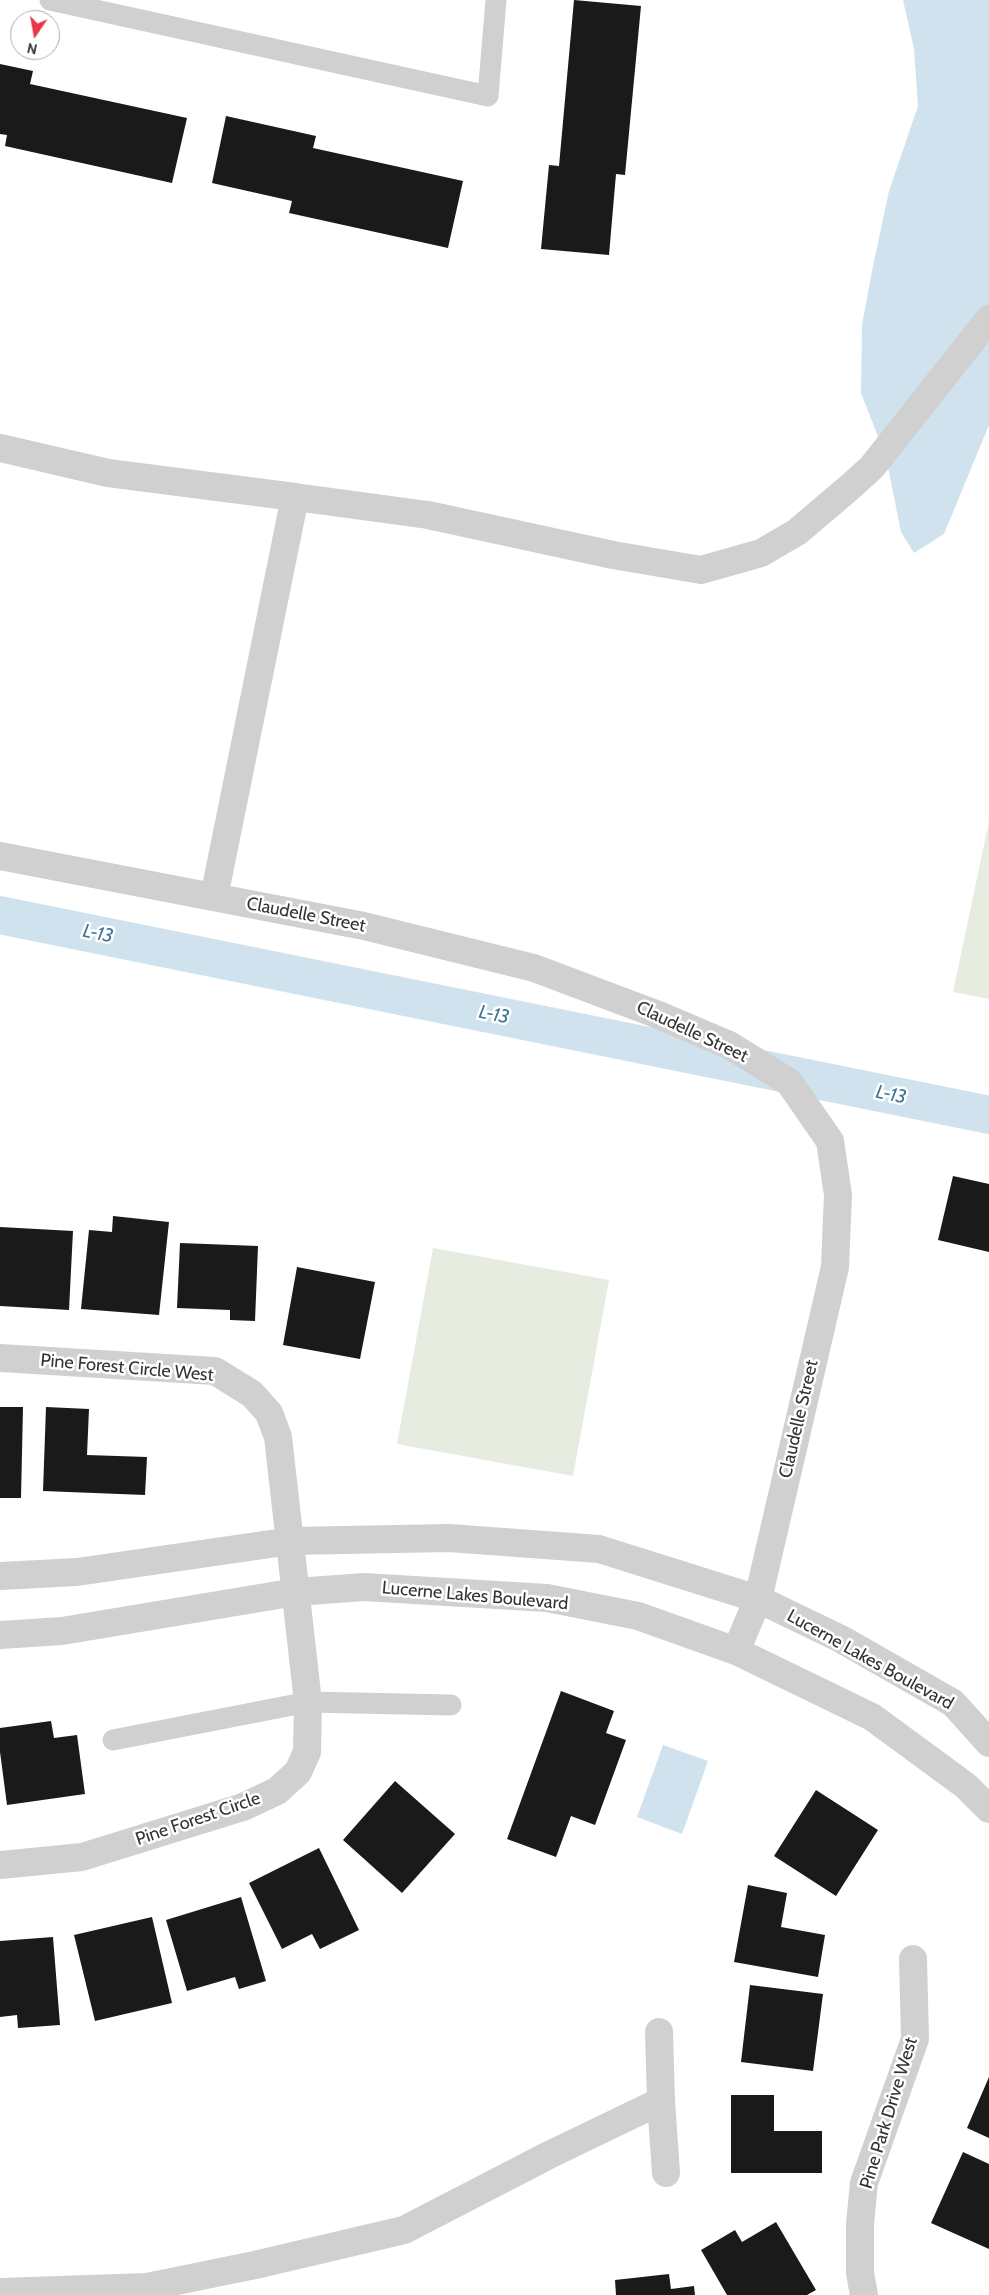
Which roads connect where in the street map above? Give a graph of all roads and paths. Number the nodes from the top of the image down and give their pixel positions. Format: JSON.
{"nodes":[{"id":1,"x":50,"y":0,"type":"edge"},
{"id":2,"x":496,"y":0,"type":"edge"},
{"id":3,"x":989,"y":320,"type":"edge"},
{"id":4,"x":0,"y":448,"type":"edge"},
{"id":5,"x":295,"y":497,"type":"junction"},
{"id":6,"x":0,"y":856,"type":"edge"},
{"id":7,"x":214,"y":897,"type":"junction"},
{"id":8,"x":0,"y":1358,"type":"edge"},
{"id":9,"x":290,"y":1541,"type":"junction"},
{"id":10,"x":0,"y":1576,"type":"edge"},
{"id":11,"x":296,"y":1592,"type":"junction"},
{"id":12,"x":758,"y":1599,"type":"junction"},
{"id":13,"x":0,"y":1635,"type":"edge"},
{"id":14,"x":736,"y":1652,"type":"junction"},
{"id":15,"x":308,"y":1702,"type":"junction"},
{"id":16,"x":451,"y":1705,"type":"dead end"},
{"id":17,"x":113,"y":1740,"type":"dead end"},
{"id":18,"x":989,"y":1743,"type":"edge"},
{"id":19,"x":989,"y":1809,"type":"edge"},
{"id":20,"x":0,"y":1865,"type":"edge"},
{"id":21,"x":913,"y":1960,"type":"dead end"},
{"id":22,"x":659,"y":2032,"type":"dead end"},
{"id":23,"x":661,"y":2101,"type":"junction"},
{"id":24,"x":666,"y":2173,"type":"dead end"},
{"id":25,"x":0,"y":2292,"type":"edge"},
{"id":26,"x":864,"y":2295,"type":"edge"}],
"edges":[{"from":1,"to":2,"type":"lane"},
{"from":3,"to":5,"type":"street"},
{"from":4,"to":5,"type":"street"},
{"from":5,"to":7,"type":"street"},
{"from":6,"to":7,"type":"street","name":"Claudelle Street"},
{"from":7,"to":12,"type":"street","name":"Claudelle Street"},
{"from":8,"to":9,"type":"street","name":"Pine Forest Circle West"},
{"from":9,"to":10,"type":"street","name":"Lucerne Lakes Boulevard"},
{"from":9,"to":11,"type":"street","name":"Pine Forest Circle West"},
{"from":9,"to":12,"type":"street","name":"Lucerne Lakes Boulevard"},
{"from":11,"to":13,"type":"street","name":"Lucerne Lakes Boulevard"},
{"from":11,"to":14,"type":"street","name":"Lucerne Lakes Boulevard"},
{"from":11,"to":15,"type":"street","name":"Pine Forest Circle"},
{"from":12,"to":14,"type":"street","name":"Claudelle Street"},
{"from":12,"to":18,"type":"street","name":"Lucerne Lakes Boulevard"},
{"from":14,"to":19,"type":"street","name":"Lucerne Lakes Boulevard"},
{"from":15,"to":16,"type":"lane"},
{"from":15,"to":17,"type":"lane"},
{"from":15,"to":20,"type":"street","name":"Pine Forest Circle"},
{"from":21,"to":26,"type":"street","name":"Pine Park Drive West"},
{"from":22,"to":23,"type":"street"},
{"from":23,"to":24,"type":"street"},
{"from":23,"to":25,"type":"street"}]}
